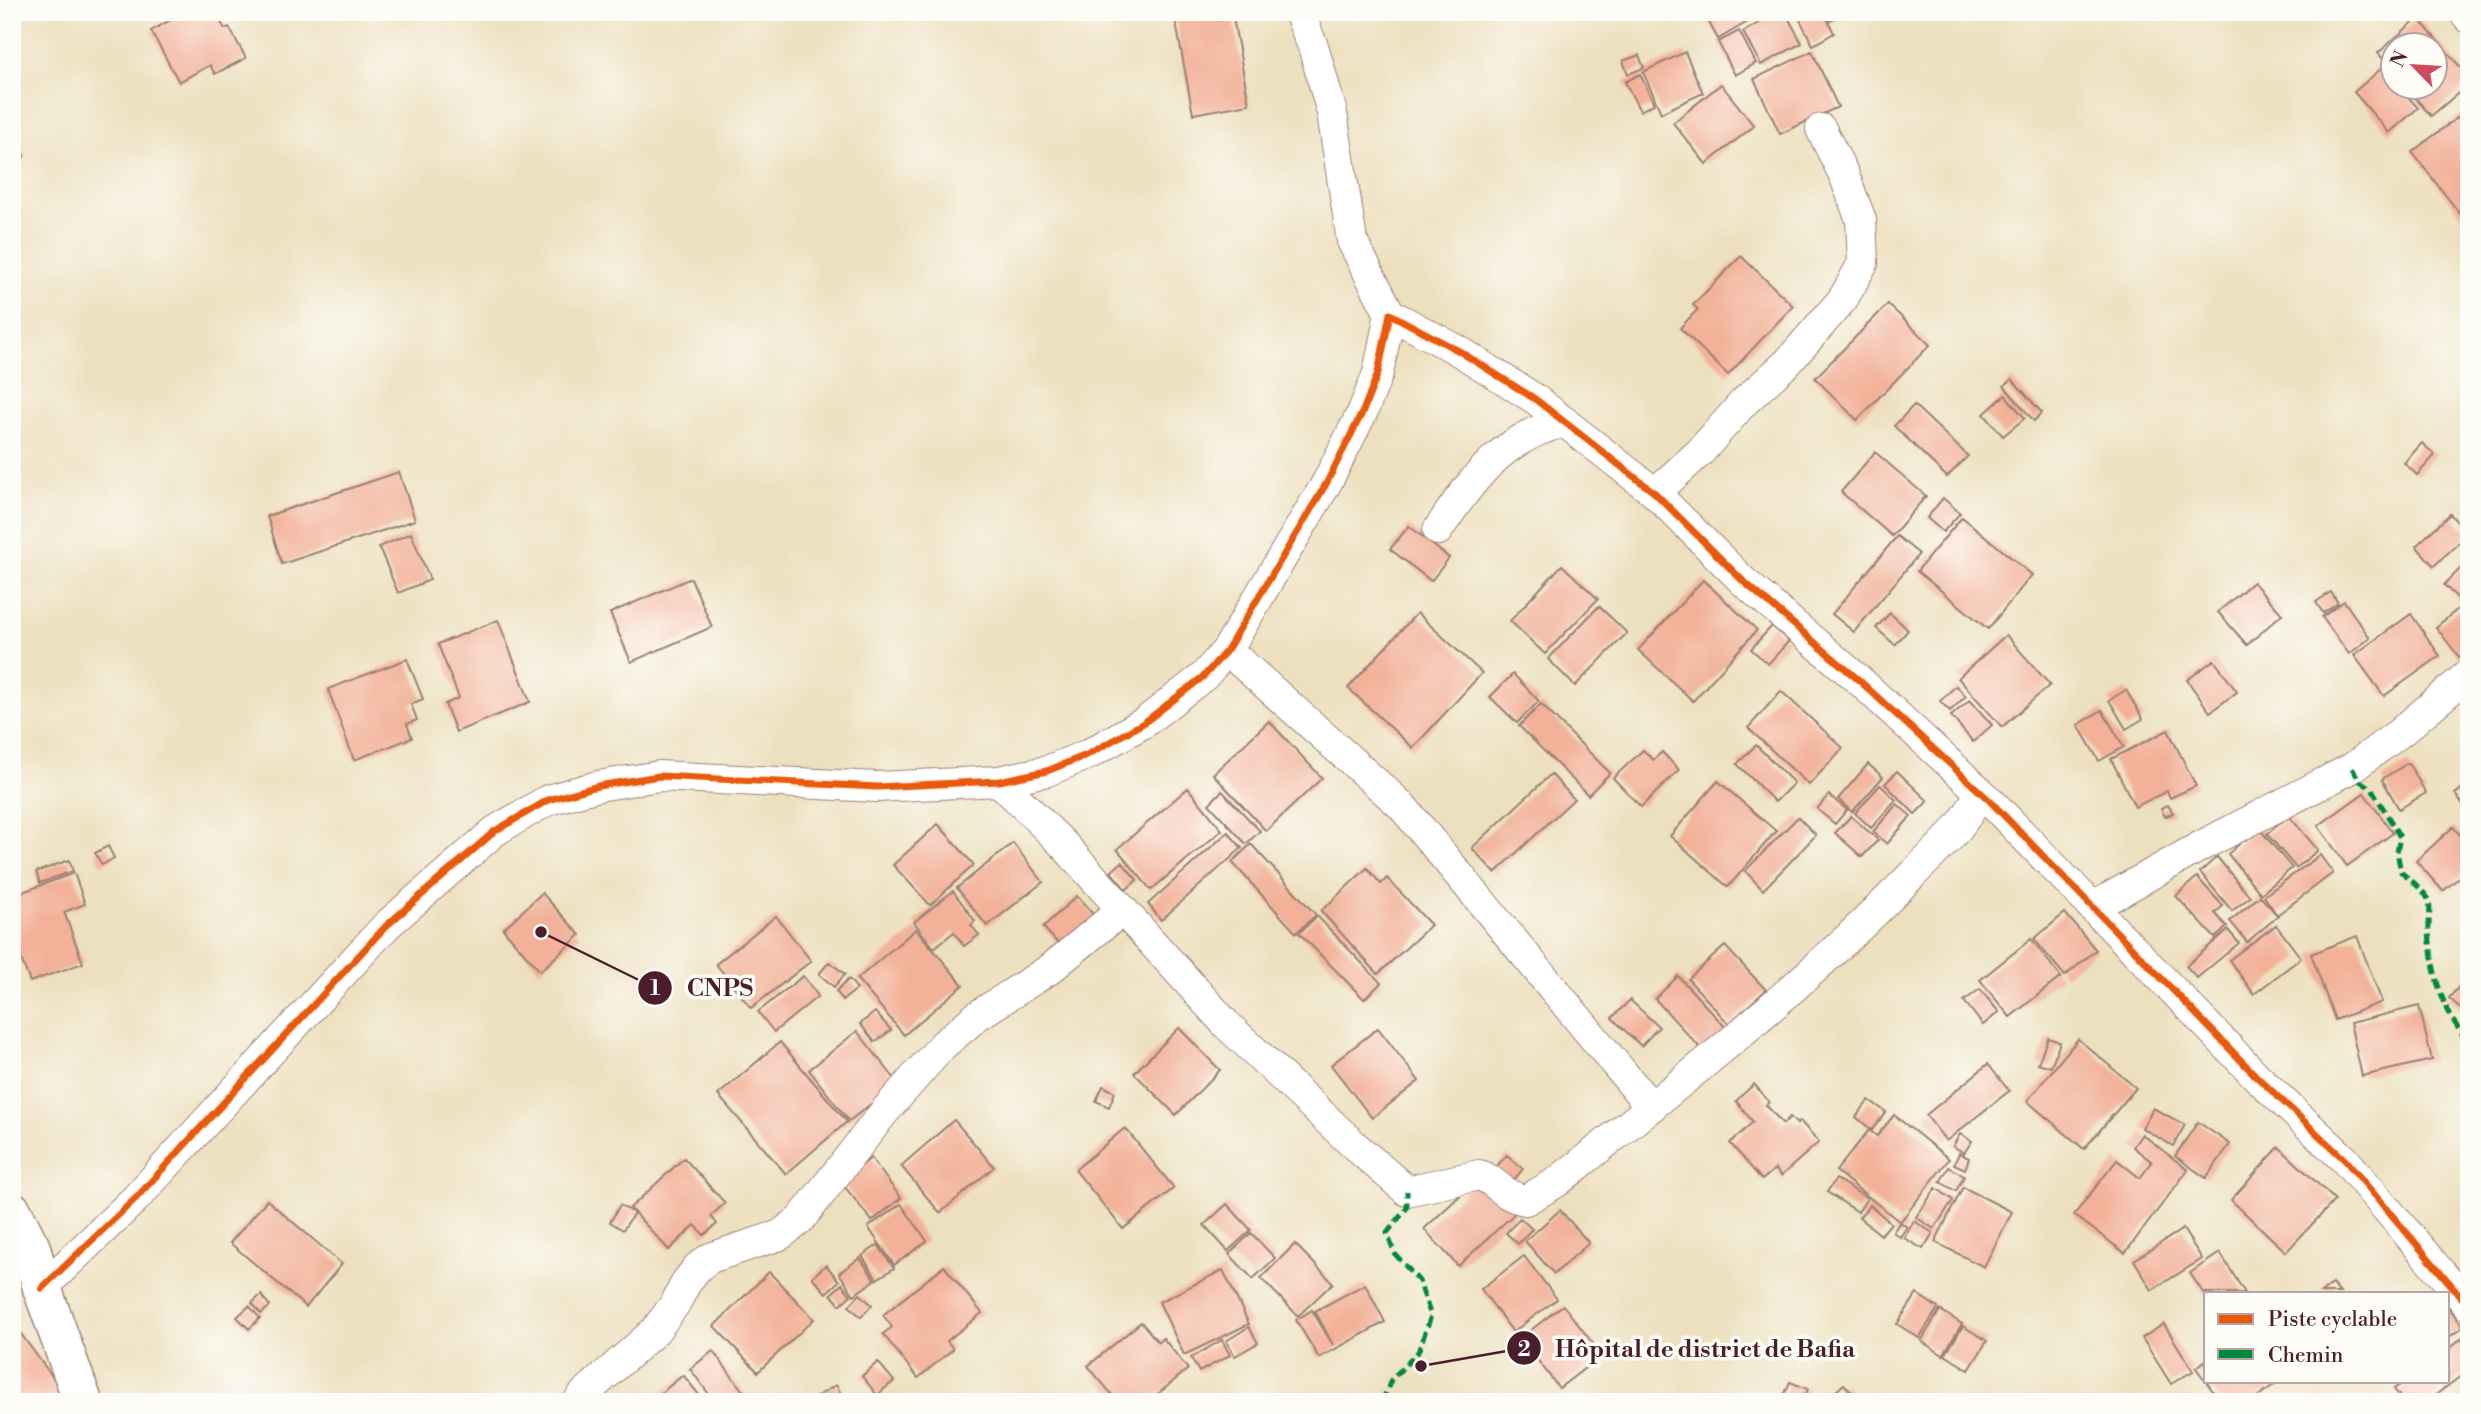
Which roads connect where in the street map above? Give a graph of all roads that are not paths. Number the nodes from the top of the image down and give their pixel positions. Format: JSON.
{"nodes":[{"id":1,"x":1299,"y":12,"type":"edge"},
{"id":2,"x":2464,"y":12,"type":"edge"},
{"id":3,"x":2469,"y":18,"type":"edge"},
{"id":4,"x":1821,"y":129,"type":"dead end"},
{"id":5,"x":1390,"y":314,"type":"junction"},
{"id":6,"x":1565,"y":422,"type":"junction"},
{"id":7,"x":1655,"y":494,"type":"junction"},
{"id":8,"x":1438,"y":530,"type":"dead end"},
{"id":9,"x":1227,"y":650,"type":"junction"},
{"id":10,"x":2469,"y":674,"type":"edge"},
{"id":11,"x":999,"y":781,"type":"junction"},
{"id":12,"x":1979,"y":792,"type":"junction"},
{"id":13,"x":2093,"y":907,"type":"junction"},
{"id":14,"x":1122,"y":910,"type":"junction"},
{"id":15,"x":1651,"y":1107,"type":"junction"},
{"id":16,"x":12,"y":1211,"type":"edge"},
{"id":17,"x":42,"y":1288,"type":"junction"},
{"id":18,"x":2469,"y":1306,"type":"edge"},
{"id":19,"x":83,"y":1402,"type":"edge"},
{"id":20,"x":578,"y":1402,"type":"edge"}],
"edges":[{"from":1,"to":5,"type":"street"},
{"from":2,"to":3,"type":"street"},
{"from":4,"to":7,"type":"street"},
{"from":5,"to":6,"type":"street"},
{"from":5,"to":9,"type":"street"},
{"from":6,"to":7,"type":"street"},
{"from":6,"to":8,"type":"street"},
{"from":7,"to":12,"type":"street"},
{"from":9,"to":11,"type":"street"},
{"from":9,"to":15,"type":"street"},
{"from":10,"to":13,"type":"street"},
{"from":11,"to":14,"type":"street"},
{"from":11,"to":17,"type":"street"},
{"from":12,"to":13,"type":"street"},
{"from":12,"to":15,"type":"street"},
{"from":13,"to":18,"type":"street"},
{"from":14,"to":15,"type":"street"},
{"from":14,"to":20,"type":"street"},
{"from":16,"to":17,"type":"street"},
{"from":17,"to":19,"type":"street"}]}
